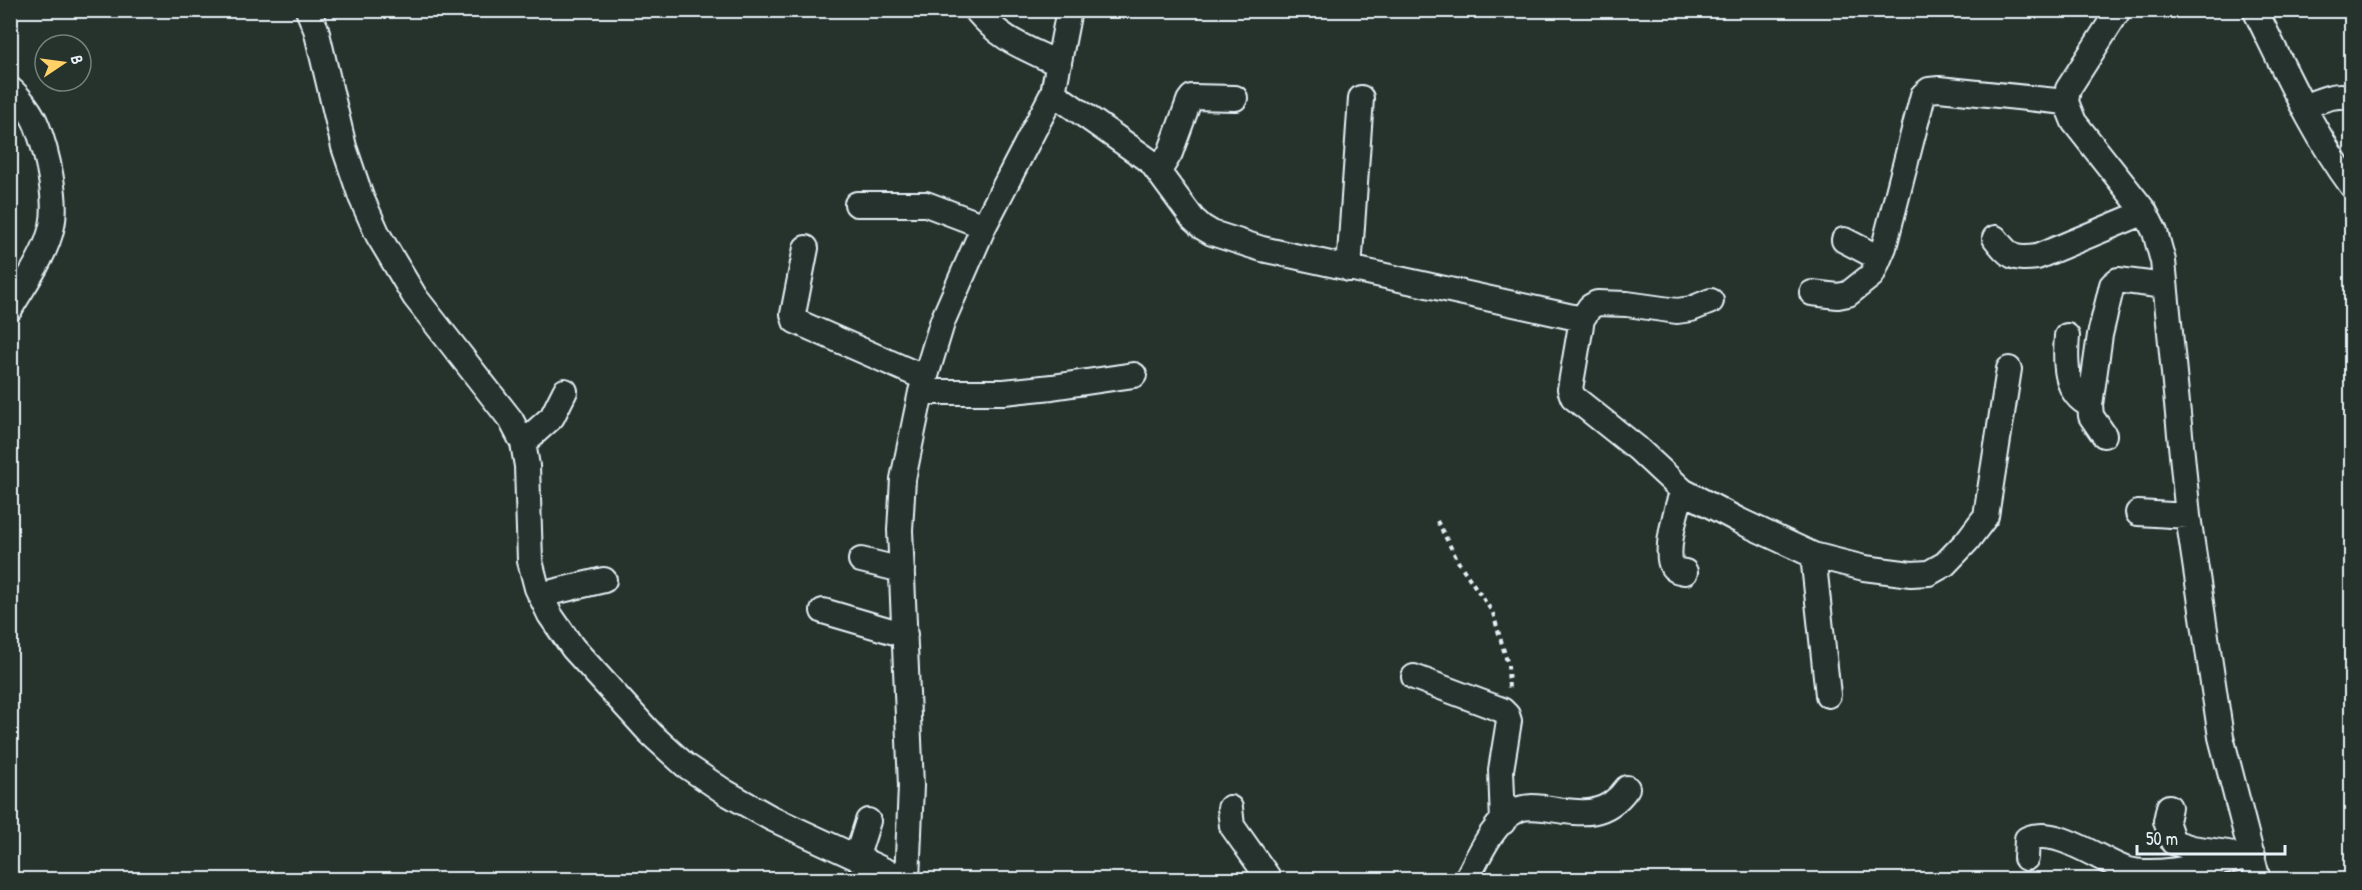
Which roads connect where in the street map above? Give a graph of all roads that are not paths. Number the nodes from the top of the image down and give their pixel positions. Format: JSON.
{"nodes":[{"id":1,"x":308,"y":10,"type":"edge"},
{"id":2,"x":976,"y":10,"type":"edge"},
{"id":3,"x":1069,"y":10,"type":"edge"},
{"id":4,"x":2124,"y":10,"type":"edge"},
{"id":5,"x":2255,"y":10,"type":"edge"},
{"id":6,"x":2118,"y":11,"type":"edge"},
{"id":7,"x":1059,"y":64,"type":"junction"},
{"id":8,"x":10,"y":89,"type":"edge"},
{"id":9,"x":1053,"y":93,"type":"junction"},
{"id":10,"x":1235,"y":98,"type":"dead end"},
{"id":11,"x":1361,"y":98,"type":"dead end"},
{"id":12,"x":2352,"y":98,"type":"edge"},
{"id":13,"x":2066,"y":102,"type":"junction"},
{"id":14,"x":2304,"y":107,"type":"junction"},
{"id":15,"x":1159,"y":171,"type":"junction"},
{"id":16,"x":2352,"y":186,"type":"edge"},
{"id":17,"x":857,"y":204,"type":"dead end"},
{"id":18,"x":2145,"y":212,"type":"junction"},
{"id":19,"x":984,"y":226,"type":"junction"},
{"id":20,"x":1995,"y":238,"type":"dead end"},
{"id":21,"x":1845,"y":240,"type":"dead end"},
{"id":22,"x":806,"y":248,"type":"dead end"},
{"id":23,"x":1879,"y":258,"type":"junction"},
{"id":24,"x":1349,"y":269,"type":"junction"},
{"id":25,"x":2165,"y":286,"type":"junction"},
{"id":26,"x":1812,"y":293,"type":"dead end"},
{"id":27,"x":1711,"y":301,"type":"dead end"},
{"id":28,"x":10,"y":309,"type":"edge"},
{"id":29,"x":1582,"y":319,"type":"junction"},
{"id":30,"x":2067,"y":336,"type":"dead end"},
{"id":31,"x":2008,"y":369,"type":"dead end"},
{"id":32,"x":1134,"y":375,"type":"dead end"},
{"id":33,"x":923,"y":385,"type":"junction"},
{"id":34,"x":565,"y":392,"type":"dead end"},
{"id":35,"x":2090,"y":405,"type":"junction"},
{"id":36,"x":2104,"y":435,"type":"dead end"},
{"id":37,"x":522,"y":443,"type":"junction"},
{"id":38,"x":1683,"y":491,"type":"junction"},
{"id":39,"x":2138,"y":513,"type":"dead end"},
{"id":40,"x":2188,"y":516,"type":"junction"},
{"id":41,"x":1814,"y":555,"type":"junction"},
{"id":42,"x":861,"y":560,"type":"dead end"},
{"id":43,"x":902,"y":570,"type":"junction"},
{"id":44,"x":1685,"y":572,"type":"dead end"},
{"id":45,"x":604,"y":580,"type":"dead end"},
{"id":46,"x":540,"y":595,"type":"junction"},
{"id":47,"x":823,"y":611,"type":"dead end"},
{"id":48,"x":904,"y":635,"type":"junction"},
{"id":49,"x":1414,"y":677,"type":"dead end"},
{"id":50,"x":1828,"y":695,"type":"dead end"},
{"id":51,"x":1627,"y":788,"type":"dead end"},
{"id":52,"x":2169,"y":807,"type":"dead end"},
{"id":53,"x":1230,"y":808,"type":"dead end"},
{"id":54,"x":868,"y":821,"type":"dead end"},
{"id":55,"x":1503,"y":822,"type":"junction"},
{"id":56,"x":857,"y":856,"type":"junction"},
{"id":57,"x":2245,"y":857,"type":"junction"},
{"id":58,"x":2026,"y":858,"type":"dead end"},
{"id":59,"x":897,"y":878,"type":"edge"},
{"id":60,"x":1270,"y":879,"type":"edge"},
{"id":61,"x":1466,"y":879,"type":"edge"},
{"id":62,"x":2258,"y":879,"type":"edge"}],
"edges":[{"from":1,"to":37,"type":"street"},
{"from":2,"to":7,"type":"street"},
{"from":3,"to":7,"type":"street"},
{"from":4,"to":6,"type":"street"},
{"from":5,"to":14,"type":"street"},
{"from":6,"to":13,"type":"street"},
{"from":7,"to":9,"type":"street"},
{"from":8,"to":28,"type":"street"},
{"from":9,"to":15,"type":"street"},
{"from":9,"to":19,"type":"street"},
{"from":10,"to":15,"type":"street"},
{"from":11,"to":24,"type":"street"},
{"from":12,"to":14,"type":"street"},
{"from":13,"to":18,"type":"street"},
{"from":13,"to":23,"type":"street"},
{"from":14,"to":16,"type":"street"},
{"from":15,"to":24,"type":"street"},
{"from":17,"to":19,"type":"street"},
{"from":18,"to":20,"type":"street"},
{"from":18,"to":25,"type":"street"},
{"from":19,"to":33,"type":"street"},
{"from":21,"to":23,"type":"street"},
{"from":22,"to":33,"type":"street"},
{"from":23,"to":26,"type":"street"},
{"from":24,"to":29,"type":"street"},
{"from":25,"to":35,"type":"street"},
{"from":25,"to":40,"type":"street"},
{"from":27,"to":29,"type":"street"},
{"from":29,"to":38,"type":"street"},
{"from":30,"to":35,"type":"street"},
{"from":31,"to":41,"type":"street"},
{"from":32,"to":33,"type":"street"},
{"from":33,"to":43,"type":"street"},
{"from":34,"to":37,"type":"street"},
{"from":35,"to":36,"type":"street"},
{"from":37,"to":46,"type":"street"},
{"from":38,"to":41,"type":"street"},
{"from":38,"to":44,"type":"street"},
{"from":39,"to":40,"type":"street"},
{"from":40,"to":57,"type":"street"},
{"from":41,"to":50,"type":"street"},
{"from":42,"to":43,"type":"street"},
{"from":43,"to":48,"type":"street"},
{"from":45,"to":46,"type":"street"},
{"from":46,"to":56,"type":"street"},
{"from":47,"to":48,"type":"street"},
{"from":48,"to":59,"type":"street"},
{"from":49,"to":55,"type":"street"},
{"from":51,"to":55,"type":"street"},
{"from":52,"to":57,"type":"street"},
{"from":53,"to":60,"type":"street"},
{"from":54,"to":56,"type":"street"},
{"from":55,"to":61,"type":"street"},
{"from":56,"to":59,"type":"street"},
{"from":57,"to":58,"type":"street"},
{"from":57,"to":62,"type":"street"}]}
